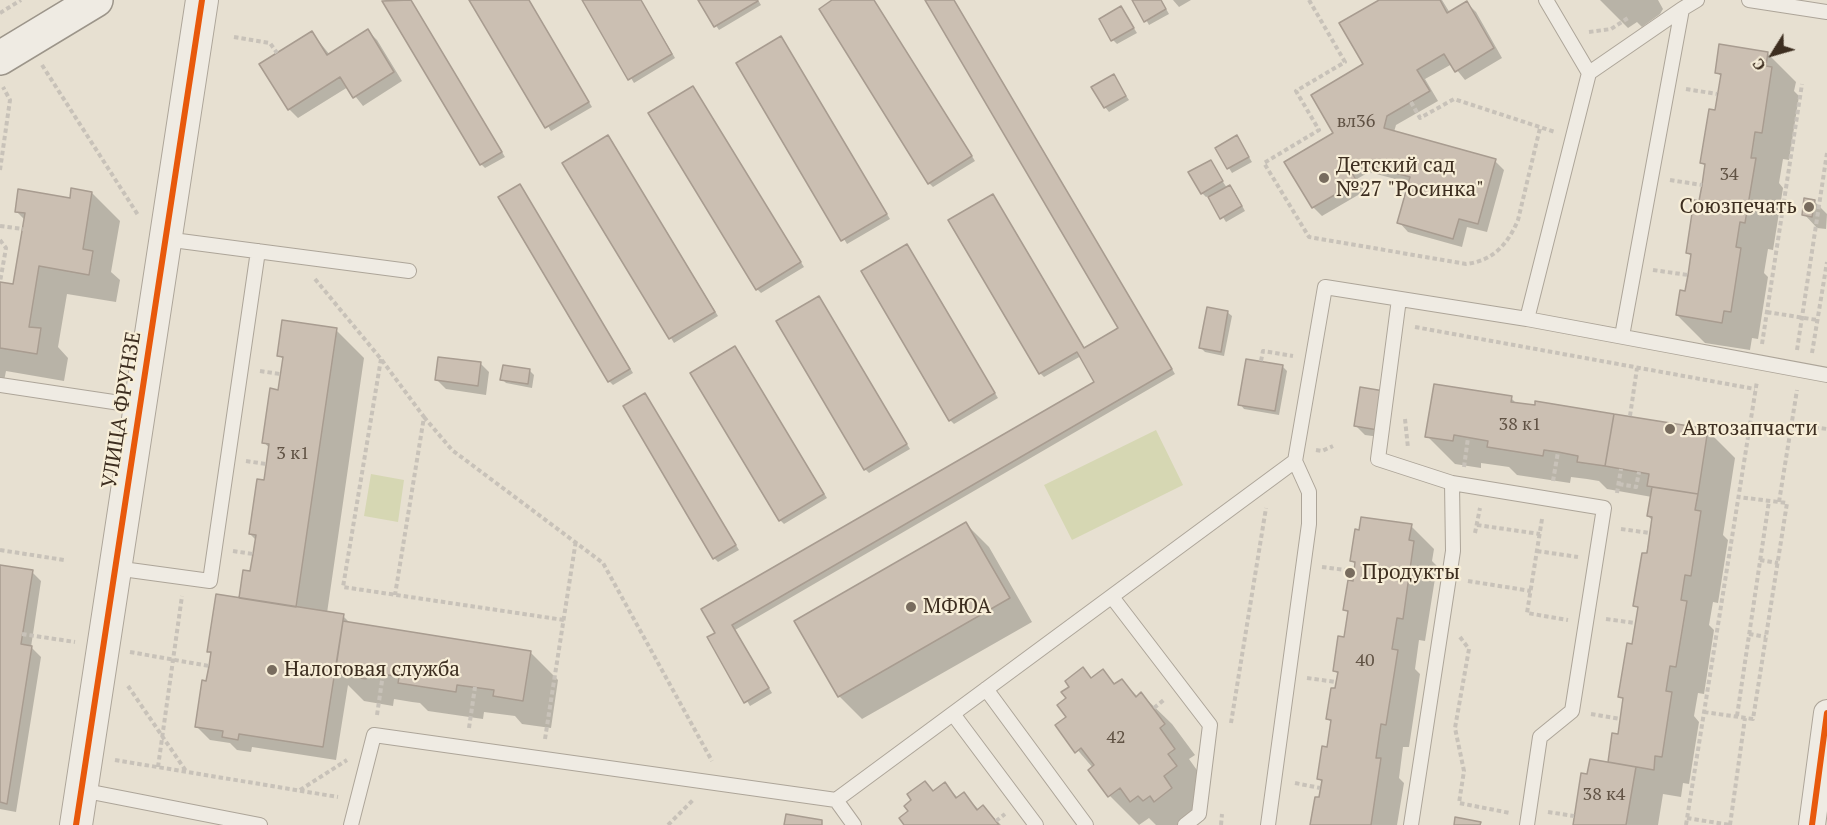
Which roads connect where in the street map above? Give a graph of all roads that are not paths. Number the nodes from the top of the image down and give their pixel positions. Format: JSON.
{"nodes":[{"id":1,"x":96,"y":0,"type":"edge"},
{"id":2,"x":202,"y":0,"type":"edge"},
{"id":3,"x":1546,"y":0,"type":"edge"},
{"id":4,"x":1697,"y":0,"type":"edge"},
{"id":5,"x":1749,"y":0,"type":"edge"},
{"id":6,"x":1819,"y":8,"type":"edge"},
{"id":7,"x":1682,"y":9,"type":"junction"},
{"id":8,"x":14,"y":49,"type":"edge"},
{"id":9,"x":1589,"y":73,"type":"junction"},
{"id":10,"x":165,"y":239,"type":"junction"},
{"id":11,"x":258,"y":251,"type":"junction"},
{"id":12,"x":409,"y":271,"type":"dead end"},
{"id":13,"x":1399,"y":299,"type":"junction"},
{"id":14,"x":1527,"y":319,"type":"junction"},
{"id":15,"x":1622,"y":336,"type":"junction"},
{"id":16,"x":1827,"y":375,"type":"edge"},
{"id":17,"x":0,"y":385,"type":"edge"},
{"id":18,"x":140,"y":406,"type":"junction"},
{"id":19,"x":1295,"y":461,"type":"junction"},
{"id":20,"x":1456,"y":484,"type":"junction"},
{"id":21,"x":115,"y":568,"type":"junction"},
{"id":22,"x":1112,"y":597,"type":"junction"},
{"id":23,"x":986,"y":689,"type":"junction"},
{"id":24,"x":1827,"y":713,"type":"edge"},
{"id":25,"x":953,"y":714,"type":"junction"},
{"id":26,"x":81,"y":790,"type":"junction"},
{"id":27,"x":836,"y":800,"type":"junction"},
{"id":28,"x":1528,"y":821,"type":"edge"},
{"id":29,"x":76,"y":825,"type":"edge"},
{"id":30,"x":260,"y":825,"type":"edge"},
{"id":31,"x":351,"y":825,"type":"edge"},
{"id":32,"x":854,"y":825,"type":"edge"},
{"id":33,"x":1036,"y":825,"type":"edge"},
{"id":34,"x":1086,"y":825,"type":"edge"},
{"id":35,"x":1185,"y":825,"type":"edge"},
{"id":36,"x":1268,"y":825,"type":"edge"},
{"id":37,"x":1411,"y":825,"type":"edge"},
{"id":38,"x":1812,"y":825,"type":"edge"}],
"edges":[{"from":1,"to":8,"type":"main road"},
{"from":2,"to":10,"type":"street","name":"УЛИЦА ФРУНЗЕ"},
{"from":3,"to":9,"type":"lane"},
{"from":4,"to":7,"type":"lane"},
{"from":5,"to":6,"type":"lane"},
{"from":7,"to":9,"type":"lane"},
{"from":7,"to":15,"type":"lane"},
{"from":9,"to":14,"type":"lane"},
{"from":10,"to":11,"type":"lane"},
{"from":10,"to":18,"type":"street","name":"УЛИЦА ФРУНЗЕ"},
{"from":11,"to":12,"type":"lane"},
{"from":11,"to":21,"type":"lane"},
{"from":13,"to":14,"type":"lane"},
{"from":13,"to":19,"type":"lane"},
{"from":13,"to":20,"type":"lane"},
{"from":14,"to":15,"type":"lane"},
{"from":15,"to":16,"type":"lane"},
{"from":17,"to":18,"type":"lane"},
{"from":18,"to":21,"type":"street","name":"УЛИЦА ФРУНЗЕ"},
{"from":19,"to":22,"type":"lane"},
{"from":19,"to":36,"type":"lane"},
{"from":20,"to":28,"type":"lane"},
{"from":20,"to":37,"type":"lane"},
{"from":21,"to":26,"type":"street","name":"УЛИЦА ФРУНЗЕ"},
{"from":22,"to":23,"type":"lane"},
{"from":22,"to":35,"type":"lane"},
{"from":23,"to":25,"type":"lane"},
{"from":23,"to":34,"type":"lane"},
{"from":24,"to":38,"type":"street"},
{"from":25,"to":27,"type":"lane"},
{"from":25,"to":33,"type":"lane"},
{"from":26,"to":29,"type":"street","name":"УЛИЦА ФРУНЗЕ"},
{"from":26,"to":30,"type":"lane"},
{"from":27,"to":31,"type":"lane"},
{"from":27,"to":32,"type":"lane"}]}
